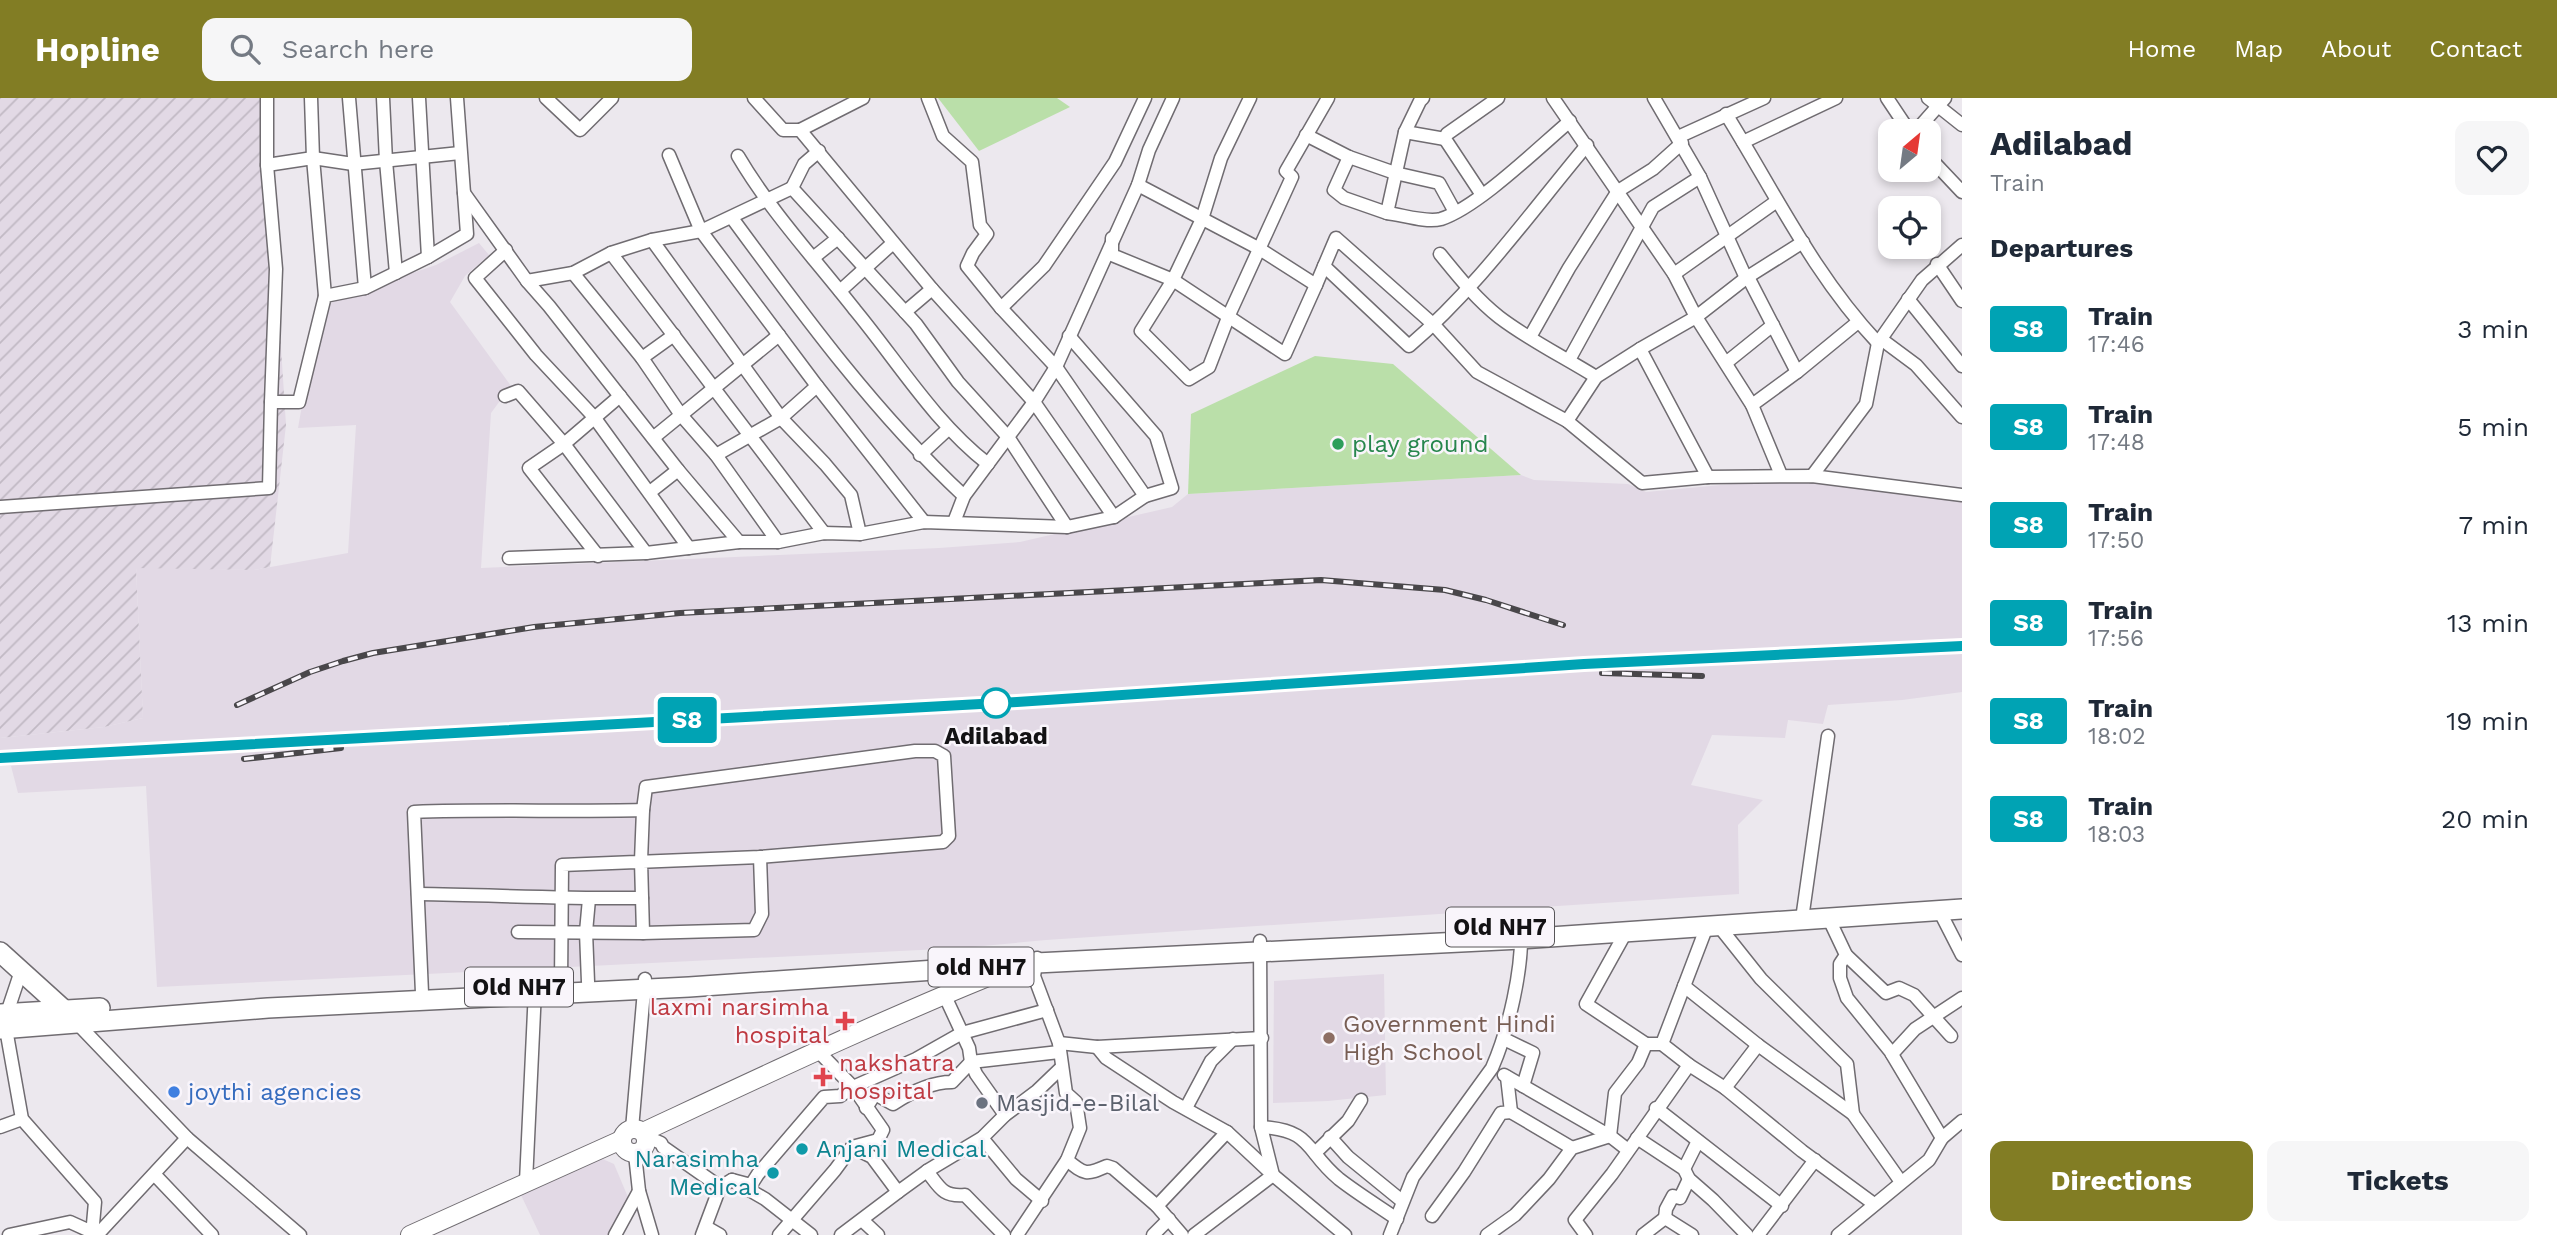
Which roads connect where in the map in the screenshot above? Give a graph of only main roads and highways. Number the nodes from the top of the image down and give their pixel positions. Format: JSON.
{"nodes":[{"id":1,"x":1962,"y":900,"type":"edge"},
{"id":2,"x":1962,"y":909,"type":"edge"},
{"id":3,"x":1802,"y":912,"type":"junction"},
{"id":4,"x":1521,"y":932,"type":"junction"},
{"id":5,"x":1260,"y":947,"type":"joint"},
{"id":6,"x":0,"y":952,"type":"edge"},
{"id":7,"x":1031,"y":961,"type":"junction"},
{"id":8,"x":645,"y":984,"type":"junction"},
{"id":9,"x":535,"y":990,"type":"junction"},
{"id":10,"x":70,"y":1016,"type":"junction"},
{"id":11,"x":3,"y":1021,"type":"edge"},
{"id":12,"x":635,"y":1134,"type":"junction"},
{"id":13,"x":635,"y":1154,"type":"road end"},
{"id":14,"x":410,"y":1235,"type":"edge"}],
"edges":[{"from":1,"to":3,"type":"main road","number":"Old NH7"},
{"from":2,"to":3,"type":"main road","number":"old NH7"},
{"from":3,"to":4,"type":"main road","number":"Old NH7"},
{"from":3,"to":4,"type":"main road","number":"old NH7"},
{"from":4,"to":5,"type":"main road","number":"old NH7"},
{"from":5,"to":7,"type":"main road","number":"Old NH7"},
{"from":6,"to":10,"type":"main road"},
{"from":7,"to":8,"type":"main road","number":"Old NH7"},
{"from":7,"to":12,"type":"main road"},
{"from":8,"to":9,"type":"main road","number":"old NH7"},
{"from":8,"to":9,"type":"main road","number":"Old NH7"},
{"from":9,"to":10,"type":"main road","number":"old NH7"},
{"from":9,"to":10,"type":"main road","number":"Old NH7"},
{"from":10,"to":11,"type":"main road","number":"Old NH7"},
{"from":12,"to":13,"type":"main road"},
{"from":12,"to":14,"type":"main road"}]}
